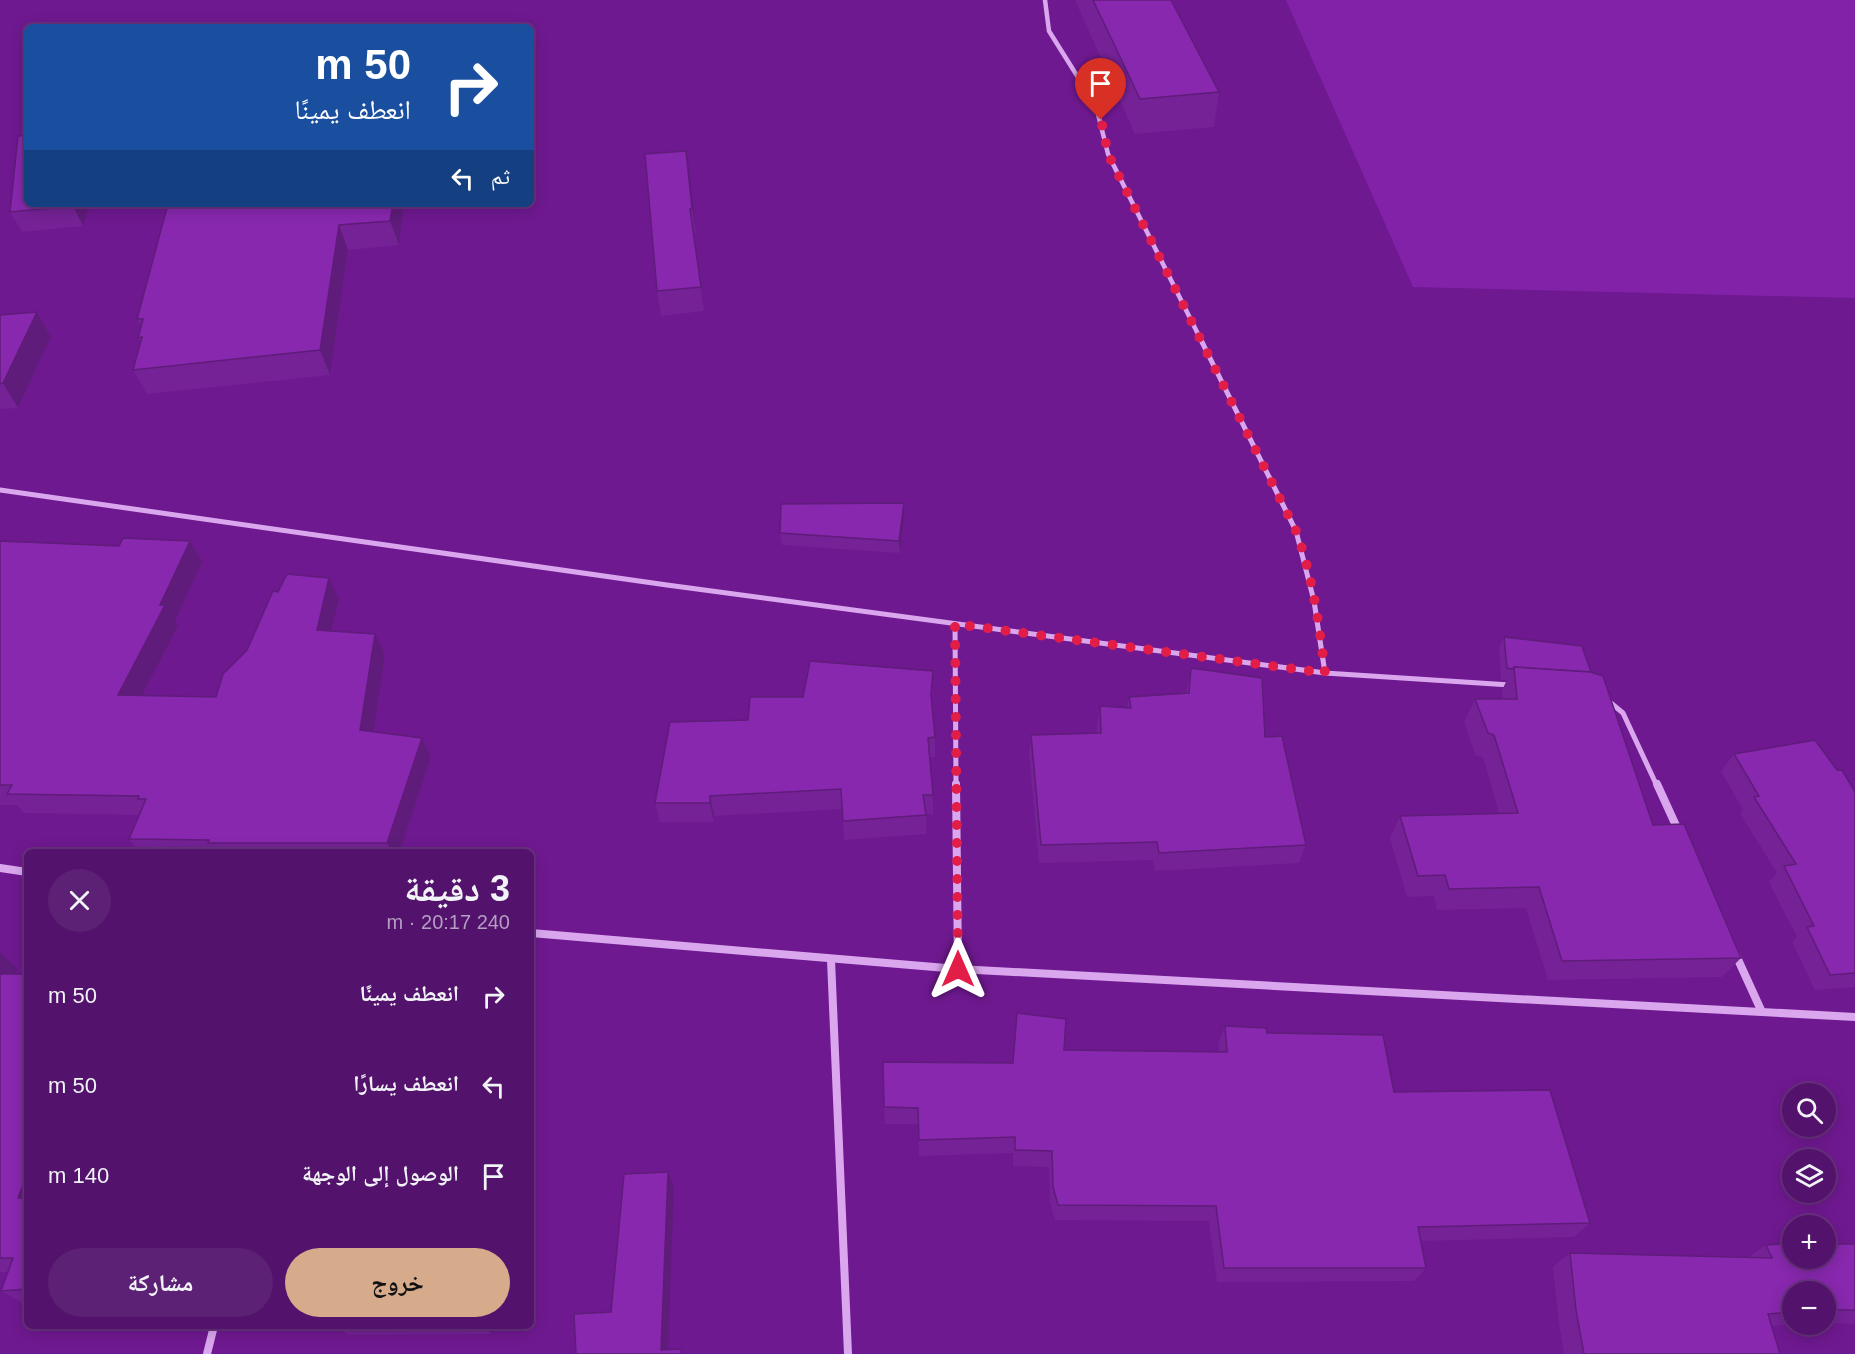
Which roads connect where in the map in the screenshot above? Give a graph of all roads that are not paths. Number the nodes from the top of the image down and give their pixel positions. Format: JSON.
{"nodes":[{"id":1,"x":1045,"y":0,"type":"edge"},
{"id":2,"x":0,"y":490,"type":"edge"},
{"id":3,"x":955,"y":624,"type":"junction"},
{"id":4,"x":1325,"y":673,"type":"junction"},
{"id":5,"x":1523,"y":686,"type":"edge"},
{"id":6,"x":1600,"y":696,"type":"edge"},
{"id":7,"x":1684,"y":841,"type":"edge"},
{"id":8,"x":0,"y":868,"type":"edge"},
{"id":9,"x":24,"y":872,"type":"edge"},
{"id":10,"x":534,"y":933,"type":"edge"},
{"id":11,"x":1732,"y":947,"type":"edge"},
{"id":12,"x":831,"y":960,"type":"junction"},
{"id":13,"x":958,"y":969,"type":"junction"},
{"id":14,"x":1761,"y":1010,"type":"junction"},
{"id":15,"x":1855,"y":1017,"type":"edge"},
{"id":16,"x":213,"y":1329,"type":"edge"},
{"id":17,"x":207,"y":1354,"type":"edge"},
{"id":18,"x":848,"y":1354,"type":"edge"}],
"edges":[{"from":1,"to":4,"type":"street"},
{"from":2,"to":3,"type":"street"},
{"from":3,"to":4,"type":"street"},
{"from":3,"to":13,"type":"street"},
{"from":4,"to":5,"type":"street"},
{"from":6,"to":7,"type":"street"},
{"from":8,"to":9,"type":"street"},
{"from":10,"to":12,"type":"street"},
{"from":11,"to":14,"type":"street"},
{"from":12,"to":13,"type":"street"},
{"from":12,"to":18,"type":"street"},
{"from":13,"to":14,"type":"street"},
{"from":14,"to":15,"type":"street"},
{"from":16,"to":17,"type":"street"}]}
